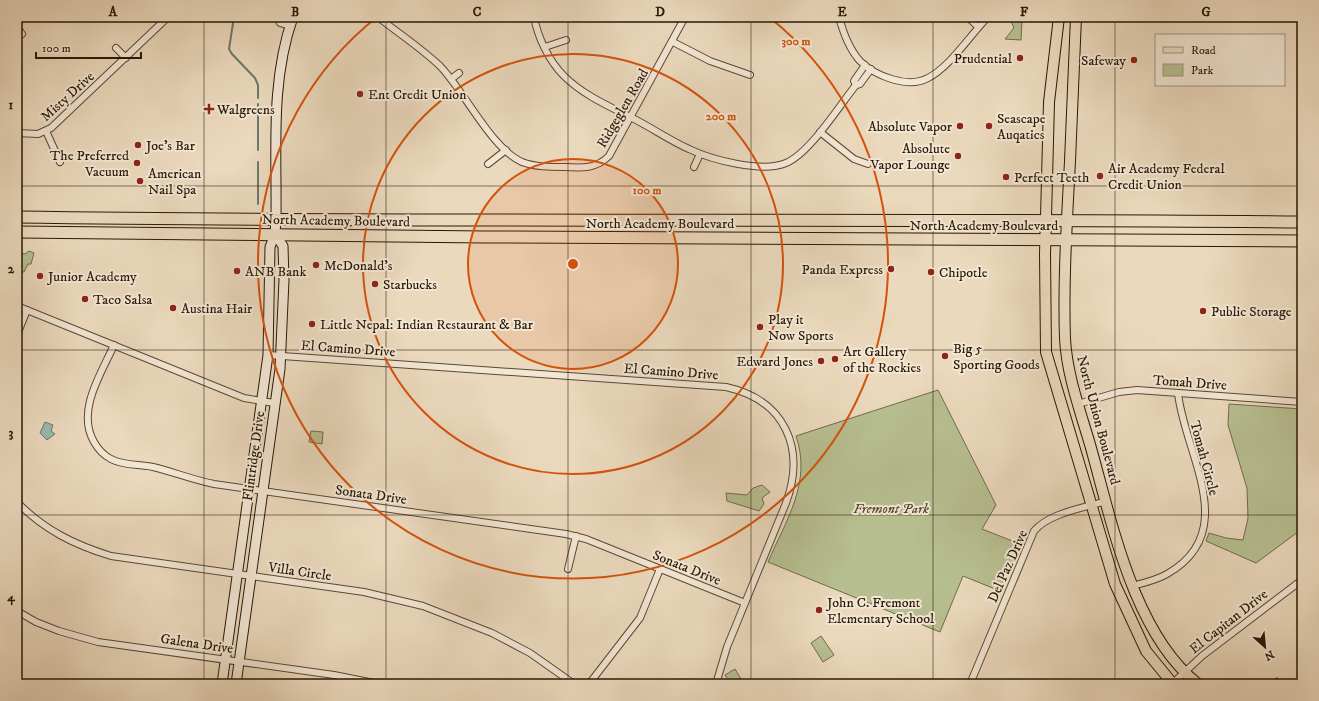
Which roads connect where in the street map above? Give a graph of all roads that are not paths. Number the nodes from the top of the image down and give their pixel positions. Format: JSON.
{"nodes":[{"id":1,"x":22,"y":17,"type":"edge"},
{"id":2,"x":168,"y":17,"type":"edge"},
{"id":3,"x":277,"y":17,"type":"edge"},
{"id":4,"x":293,"y":17,"type":"edge"},
{"id":5,"x":378,"y":17,"type":"edge"},
{"id":6,"x":534,"y":17,"type":"edge"},
{"id":7,"x":685,"y":17,"type":"edge"},
{"id":8,"x":839,"y":17,"type":"edge"},
{"id":9,"x":968,"y":17,"type":"edge"},
{"id":10,"x":988,"y":17,"type":"edge"},
{"id":11,"x":1059,"y":17,"type":"edge"},
{"id":12,"x":1076,"y":17,"type":"edge"},
{"id":13,"x":17,"y":21,"type":"edge"},
{"id":14,"x":290,"y":26,"type":"junction"},
{"id":15,"x":17,"y":27,"type":"edge"},
{"id":16,"x":978,"y":28,"type":"junction"},
{"id":17,"x":22,"y":34,"type":"dead end"},
{"id":18,"x":566,"y":40,"type":"dead end"},
{"id":19,"x":673,"y":42,"type":"junction"},
{"id":20,"x":545,"y":47,"type":"junction"},
{"id":21,"x":116,"y":48,"type":"dead end"},
{"id":22,"x":126,"y":58,"type":"junction"},
{"id":23,"x":865,"y":65,"type":"junction"},
{"id":24,"x":871,"y":69,"type":"junction"},
{"id":25,"x":459,"y":73,"type":"dead end"},
{"id":26,"x":750,"y":75,"type":"dead end"},
{"id":27,"x":451,"y":79,"type":"junction"},
{"id":28,"x":856,"y":85,"type":"junction"},
{"id":29,"x":631,"y":118,"type":"junction"},
{"id":30,"x":46,"y":131,"type":"junction"},
{"id":31,"x":820,"y":132,"type":"junction"},
{"id":32,"x":17,"y":133,"type":"edge"},
{"id":33,"x":506,"y":150,"type":"junction"},
{"id":34,"x":700,"y":154,"type":"junction"},
{"id":35,"x":60,"y":162,"type":"dead end"},
{"id":36,"x":488,"y":164,"type":"dead end"},
{"id":37,"x":868,"y":164,"type":"dead end"},
{"id":38,"x":694,"y":167,"type":"dead end"},
{"id":39,"x":17,"y":216,"type":"edge"},
{"id":40,"x":276,"y":218,"type":"junction"},
{"id":41,"x":1045,"y":220,"type":"junction"},
{"id":42,"x":1067,"y":221,"type":"junction"},
{"id":43,"x":1302,"y":222,"type":"edge"},
{"id":44,"x":17,"y":232,"type":"edge"},
{"id":45,"x":275,"y":234,"type":"junction"},
{"id":46,"x":1045,"y":240,"type":"junction"},
{"id":47,"x":1066,"y":240,"type":"junction"},
{"id":48,"x":1302,"y":241,"type":"edge"},
{"id":49,"x":17,"y":306,"type":"edge"},
{"id":50,"x":27,"y":310,"type":"junction"},
{"id":51,"x":269,"y":310,"type":"junction"},
{"id":52,"x":282,"y":310,"type":"junction"},
{"id":53,"x":17,"y":335,"type":"edge"},
{"id":54,"x":114,"y":345,"type":"junction"},
{"id":55,"x":268,"y":355,"type":"junction"},
{"id":56,"x":281,"y":356,"type":"junction"},
{"id":57,"x":1178,"y":393,"type":"junction"},
{"id":58,"x":262,"y":401,"type":"junction"},
{"id":59,"x":1302,"y":402,"type":"edge"},
{"id":60,"x":274,"y":403,"type":"junction"},
{"id":61,"x":1078,"y":404,"type":"junction"},
{"id":62,"x":249,"y":488,"type":"junction"},
{"id":63,"x":262,"y":490,"type":"junction"},
{"id":64,"x":1106,"y":500,"type":"junction"},
{"id":65,"x":17,"y":502,"type":"edge"},
{"id":66,"x":1092,"y":506,"type":"junction"},
{"id":67,"x":576,"y":536,"type":"junction"},
{"id":68,"x":568,"y":569,"type":"dead end"},
{"id":69,"x":660,"y":569,"type":"junction"},
{"id":70,"x":237,"y":573,"type":"junction"},
{"id":71,"x":251,"y":576,"type":"junction"},
{"id":72,"x":1302,"y":580,"type":"edge"},
{"id":73,"x":1132,"y":586,"type":"junction"},
{"id":74,"x":745,"y":603,"type":"junction"},
{"id":75,"x":17,"y":611,"type":"edge"},
{"id":76,"x":225,"y":660,"type":"junction"},
{"id":77,"x":239,"y":661,"type":"junction"},
{"id":78,"x":1184,"y":672,"type":"junction"},
{"id":79,"x":222,"y":684,"type":"edge"},
{"id":80,"x":236,"y":684,"type":"edge"},
{"id":81,"x":379,"y":684,"type":"edge"},
{"id":82,"x":574,"y":684,"type":"edge"},
{"id":83,"x":589,"y":684,"type":"edge"},
{"id":84,"x":716,"y":684,"type":"edge"},
{"id":85,"x":970,"y":684,"type":"edge"},
{"id":86,"x":1173,"y":684,"type":"edge"},
{"id":87,"x":1198,"y":684,"type":"edge"}],
"edges":[{"from":1,"to":13,"type":"street"},
{"from":2,"to":22,"type":"street","name":"Misty Drive"},
{"from":3,"to":14,"type":"street"},
{"from":4,"to":14,"type":"street","name":"Flintridge Drive"},
{"from":5,"to":27,"type":"street","name":"Ridgeglen Road"},
{"from":6,"to":20,"type":"street"},
{"from":7,"to":19,"type":"street","name":"Ridgeglen Road"},
{"from":8,"to":23,"type":"street"},
{"from":9,"to":16,"type":"street"},
{"from":10,"to":16,"type":"street"},
{"from":11,"to":41,"type":"main road"},
{"from":12,"to":42,"type":"main road","name":"North Union Boulevard"},
{"from":14,"to":40,"type":"street","name":"Flintridge Drive"},
{"from":15,"to":17,"type":"street"},
{"from":16,"to":24,"type":"street"},
{"from":18,"to":20,"type":"street"},
{"from":19,"to":26,"type":"street"},
{"from":19,"to":29,"type":"street","name":"Ridgeglen Road"},
{"from":20,"to":29,"type":"street"},
{"from":21,"to":22,"type":"street"},
{"from":22,"to":30,"type":"street","name":"Misty Drive"},
{"from":23,"to":24,"type":"street"},
{"from":23,"to":28,"type":"street"},
{"from":24,"to":28,"type":"street"},
{"from":25,"to":27,"type":"street"},
{"from":27,"to":33,"type":"street","name":"Ridgeglen Road"},
{"from":28,"to":31,"type":"street"},
{"from":29,"to":33,"type":"street","name":"Ridgeglen Road"},
{"from":29,"to":34,"type":"street"},
{"from":30,"to":32,"type":"street","name":"Misty Drive"},
{"from":30,"to":35,"type":"street"},
{"from":31,"to":34,"type":"street"},
{"from":31,"to":37,"type":"street"},
{"from":33,"to":36,"type":"street"},
{"from":34,"to":38,"type":"street"},
{"from":39,"to":40,"type":"highway","name":"North Academy Boulevard"},
{"from":40,"to":41,"type":"highway","name":"North Academy Boulevard"},
{"from":40,"to":45,"type":"street","name":"Flintridge Drive"},
{"from":41,"to":42,"type":"highway","name":"North Academy Boulevard"},
{"from":41,"to":46,"type":"main road"},
{"from":42,"to":43,"type":"highway","name":"North Academy Boulevard"},
{"from":42,"to":47,"type":"main road","name":"North Union Boulevard"},
{"from":44,"to":45,"type":"highway","name":"North Academy Boulevard"},
{"from":45,"to":46,"type":"highway","name":"North Academy Boulevard"},
{"from":45,"to":51,"type":"street","name":"Flintridge Drive"},
{"from":45,"to":52,"type":"street","name":"Flintridge Drive"},
{"from":46,"to":47,"type":"highway","name":"North Academy Boulevard"},
{"from":46,"to":66,"type":"main road"},
{"from":47,"to":48,"type":"highway","name":"North Academy Boulevard"},
{"from":47,"to":61,"type":"main road","name":"North Union Boulevard"},
{"from":49,"to":50,"type":"street"},
{"from":50,"to":53,"type":"street"},
{"from":50,"to":54,"type":"street"},
{"from":51,"to":52,"type":"street"},
{"from":51,"to":55,"type":"street","name":"Flintridge Drive"},
{"from":52,"to":56,"type":"street","name":"Flintridge Drive"},
{"from":54,"to":58,"type":"street"},
{"from":54,"to":62,"type":"street","name":"Sonata Drive"},
{"from":55,"to":56,"type":"street","name":"El Camino Drive"},
{"from":55,"to":58,"type":"street","name":"Flintridge Drive"},
{"from":56,"to":60,"type":"street","name":"Flintridge Drive"},
{"from":56,"to":74,"type":"street","name":"El Camino Drive"},
{"from":57,"to":59,"type":"street","name":"Tomah Drive"},
{"from":57,"to":61,"type":"street","name":"Tomah Drive"},
{"from":57,"to":73,"type":"street","name":"Tomah Circle"},
{"from":58,"to":60,"type":"street"},
{"from":58,"to":62,"type":"street","name":"Flintridge Drive"},
{"from":60,"to":63,"type":"street","name":"Flintridge Drive"},
{"from":61,"to":64,"type":"main road","name":"North Union Boulevard"},
{"from":62,"to":63,"type":"street","name":"Sonata Drive"},
{"from":62,"to":70,"type":"street","name":"Flintridge Drive"},
{"from":63,"to":67,"type":"street","name":"Sonata Drive"},
{"from":63,"to":71,"type":"street","name":"Flintridge Drive"},
{"from":64,"to":66,"type":"street","name":"Del Paz Drive"},
{"from":64,"to":73,"type":"main road","name":"North Union Boulevard"},
{"from":65,"to":70,"type":"street","name":"Villa Circle"},
{"from":66,"to":85,"type":"street","name":"Del Paz Drive"},
{"from":66,"to":86,"type":"main road"},
{"from":67,"to":68,"type":"street"},
{"from":67,"to":69,"type":"street","name":"Sonata Drive"},
{"from":69,"to":74,"type":"street","name":"Sonata Drive"},
{"from":69,"to":83,"type":"street"},
{"from":70,"to":71,"type":"street","name":"Villa Circle"},
{"from":70,"to":76,"type":"street","name":"Flintridge Drive"},
{"from":71,"to":77,"type":"street","name":"Flintridge Drive"},
{"from":71,"to":82,"type":"street","name":"Villa Circle"},
{"from":72,"to":78,"type":"street","name":"El Capitan Drive"},
{"from":73,"to":78,"type":"main road","name":"North Union Boulevard"},
{"from":74,"to":84,"type":"street","name":"El Camino Drive"},
{"from":75,"to":76,"type":"street","name":"Galena Drive"},
{"from":76,"to":77,"type":"street","name":"Galena Drive"},
{"from":76,"to":79,"type":"street","name":"Flintridge Drive"},
{"from":77,"to":80,"type":"street","name":"Flintridge Drive"},
{"from":77,"to":81,"type":"street","name":"Galena Drive"},
{"from":78,"to":86,"type":"street","name":"El Capitan Drive"},
{"from":78,"to":87,"type":"main road","name":"North Union Boulevard"}]}
